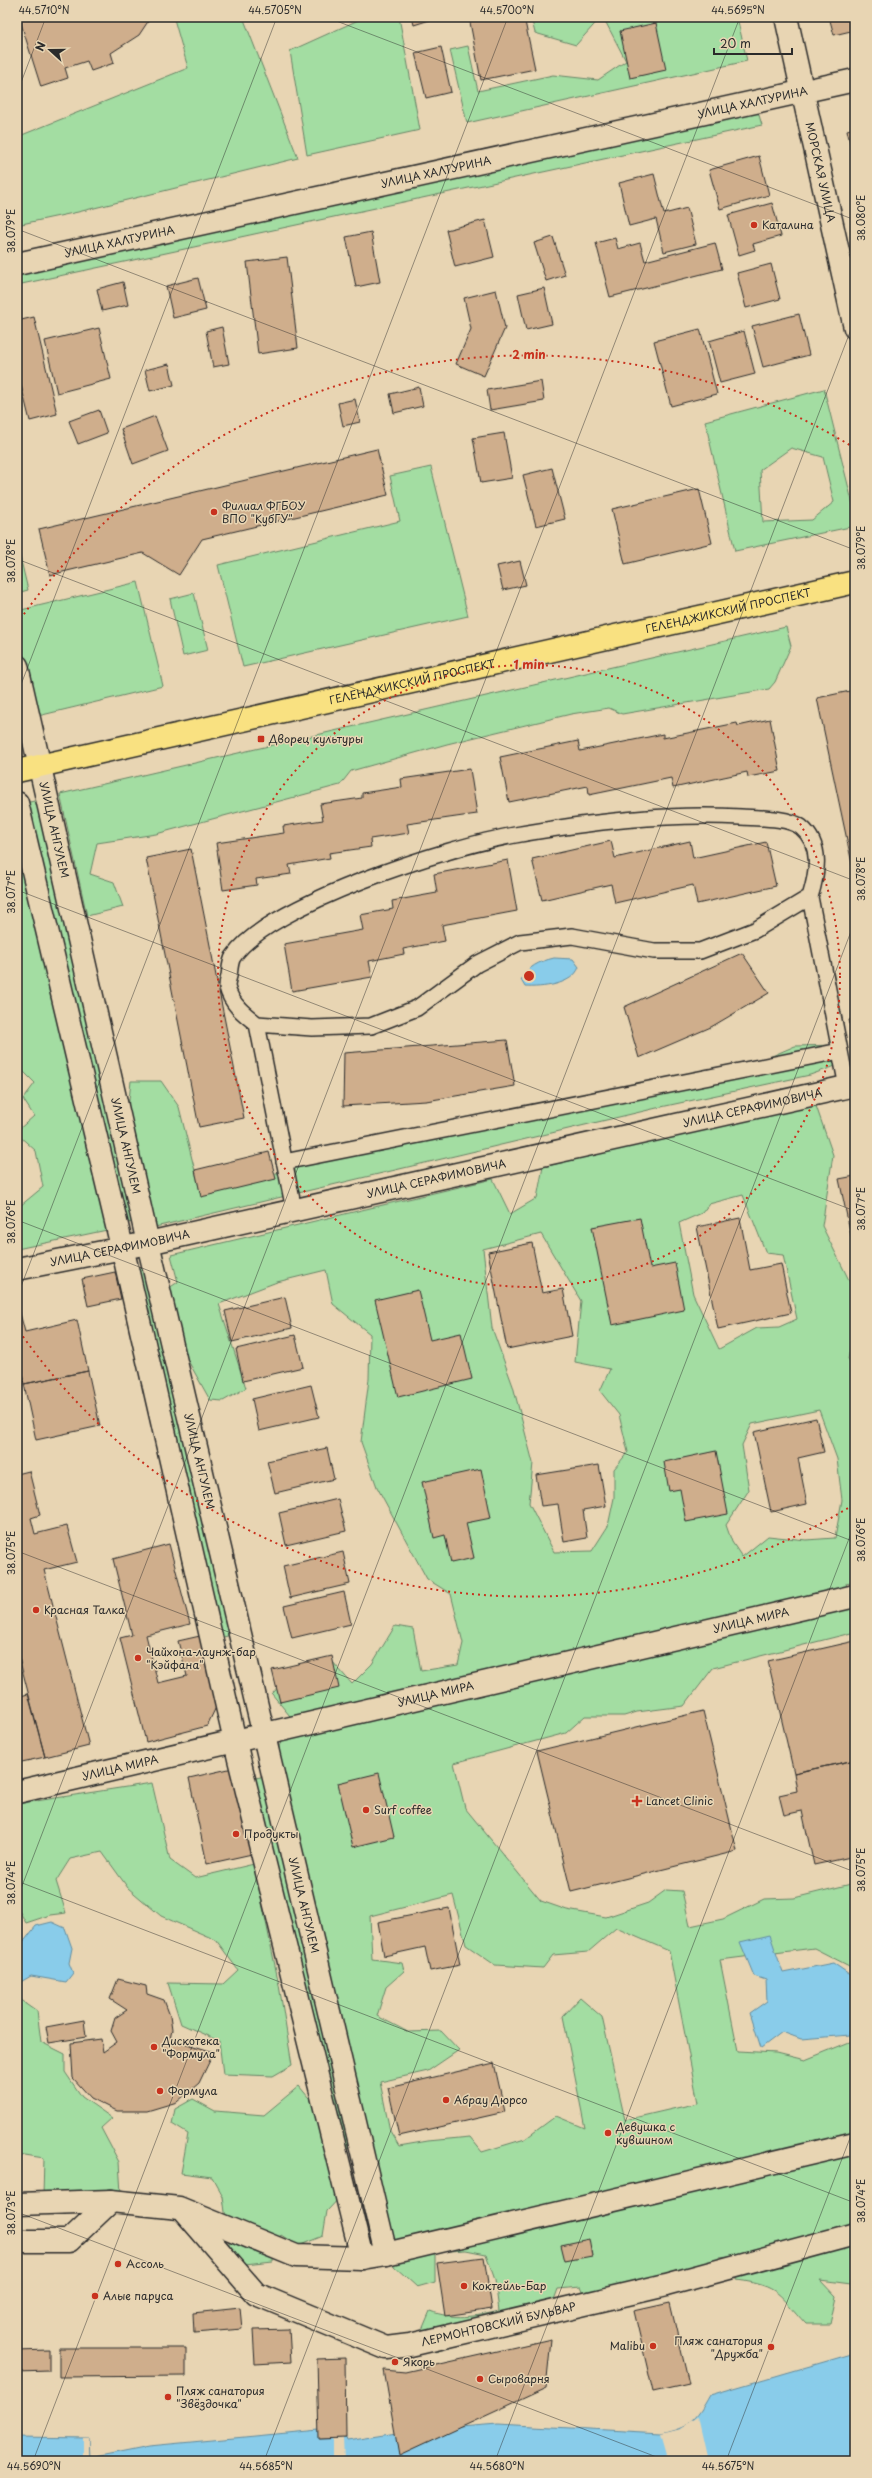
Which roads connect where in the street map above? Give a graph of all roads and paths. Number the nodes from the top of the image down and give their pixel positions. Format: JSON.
{"nodes":[{"id":1,"x":786,"y":17,"type":"edge"},
{"id":2,"x":855,"y":80,"type":"edge"},
{"id":3,"x":803,"y":92,"type":"junction"},
{"id":4,"x":17,"y":264,"type":"edge"},
{"id":5,"x":855,"y":328,"type":"edge"},
{"id":6,"x":855,"y":582,"type":"edge"},
{"id":7,"x":17,"y":666,"type":"edge"},
{"id":8,"x":38,"y":765,"type":"junction"},
{"id":9,"x":17,"y":771,"type":"edge"},
{"id":10,"x":17,"y":803,"type":"edge"},
{"id":11,"x":810,"y":897,"type":"junction"},
{"id":12,"x":257,"y":1024,"type":"junction"},
{"id":13,"x":840,"y":1051,"type":"junction"},
{"id":14,"x":851,"y":1086,"type":"edge"},
{"id":15,"x":284,"y":1162,"type":"junction"},
{"id":16,"x":294,"y":1210,"type":"junction"},
{"id":17,"x":148,"y":1243,"type":"junction"},
{"id":18,"x":122,"y":1247,"type":"junction"},
{"id":19,"x":17,"y":1269,"type":"edge"},
{"id":20,"x":855,"y":1596,"type":"edge"},
{"id":21,"x":263,"y":1736,"type":"junction"},
{"id":22,"x":236,"y":1741,"type":"junction"},
{"id":23,"x":17,"y":1792,"type":"edge"},
{"id":24,"x":855,"y":2143,"type":"edge"},
{"id":25,"x":111,"y":2202,"type":"junction"},
{"id":26,"x":17,"y":2204,"type":"edge"},
{"id":27,"x":184,"y":2210,"type":"junction"},
{"id":28,"x":855,"y":2234,"type":"edge"},
{"id":29,"x":17,"y":2241,"type":"edge"},
{"id":30,"x":386,"y":2254,"type":"junction"},
{"id":31,"x":362,"y":2258,"type":"junction"}],
"edges":[{"from":1,"to":3,"type":"street","name":"МОРСКАЯ УЛИЦА"},
{"from":2,"to":3,"type":"street","name":"УЛИЦА ХАЛТУРИНА"},
{"from":3,"to":4,"type":"street","name":"УЛИЦА ХАЛТУРИНА"},
{"from":3,"to":5,"type":"street","name":"МОРСКАЯ УЛИЦА"},
{"from":6,"to":8,"type":"main road","name":"ГЕЛЕНДЖИКСКИЙ ПРОСПЕКТ"},
{"from":7,"to":8,"type":"street","name":"УЛИЦА АНГУЛЕМ"},
{"from":8,"to":9,"type":"main road","name":"ГЕЛЕНДЖИКСКИЙ ПРОСПЕКТ"},
{"from":8,"to":17,"type":"street","name":"УЛИЦА АНГУЛЕМ"},
{"from":10,"to":18,"type":"street"},
{"from":11,"to":12,"type":"lane"},
{"from":11,"to":12,"type":"lane"},
{"from":11,"to":13,"type":"lane"},
{"from":12,"to":15,"type":"lane"},
{"from":13,"to":14,"type":"lane"},
{"from":13,"to":15,"type":"lane"},
{"from":14,"to":16,"type":"street","name":"УЛИЦА СЕРАФИМОВИЧА"},
{"from":15,"to":16,"type":"lane"},
{"from":16,"to":17,"type":"street","name":"УЛИЦА СЕРАФИМОВИЧА"},
{"from":17,"to":18,"type":"street","name":"УЛИЦА СЕРАФИМОВИЧА"},
{"from":17,"to":21,"type":"street","name":"УЛИЦА АНГУЛЕМ"},
{"from":18,"to":19,"type":"street","name":"УЛИЦА СЕРАФИМОВИЧА"},
{"from":18,"to":22,"type":"street"},
{"from":20,"to":21,"type":"street","name":"УЛИЦА МИРА"},
{"from":21,"to":22,"type":"street","name":"УЛИЦА МИРА"},
{"from":21,"to":30,"type":"street","name":"УЛИЦА АНГУЛЕМ"},
{"from":22,"to":23,"type":"street","name":"УЛИЦА МИРА"},
{"from":22,"to":31,"type":"street"},
{"from":24,"to":30,"type":"street"},
{"from":25,"to":26,"type":"street"},
{"from":25,"to":27,"type":"street"},
{"from":25,"to":29,"type":"street"},
{"from":27,"to":28,"type":"street","name":"ЛЕРМОНТОВСКИЙ БУЛЬВАР"},
{"from":27,"to":31,"type":"street"},
{"from":30,"to":31,"type":"street"}]}
